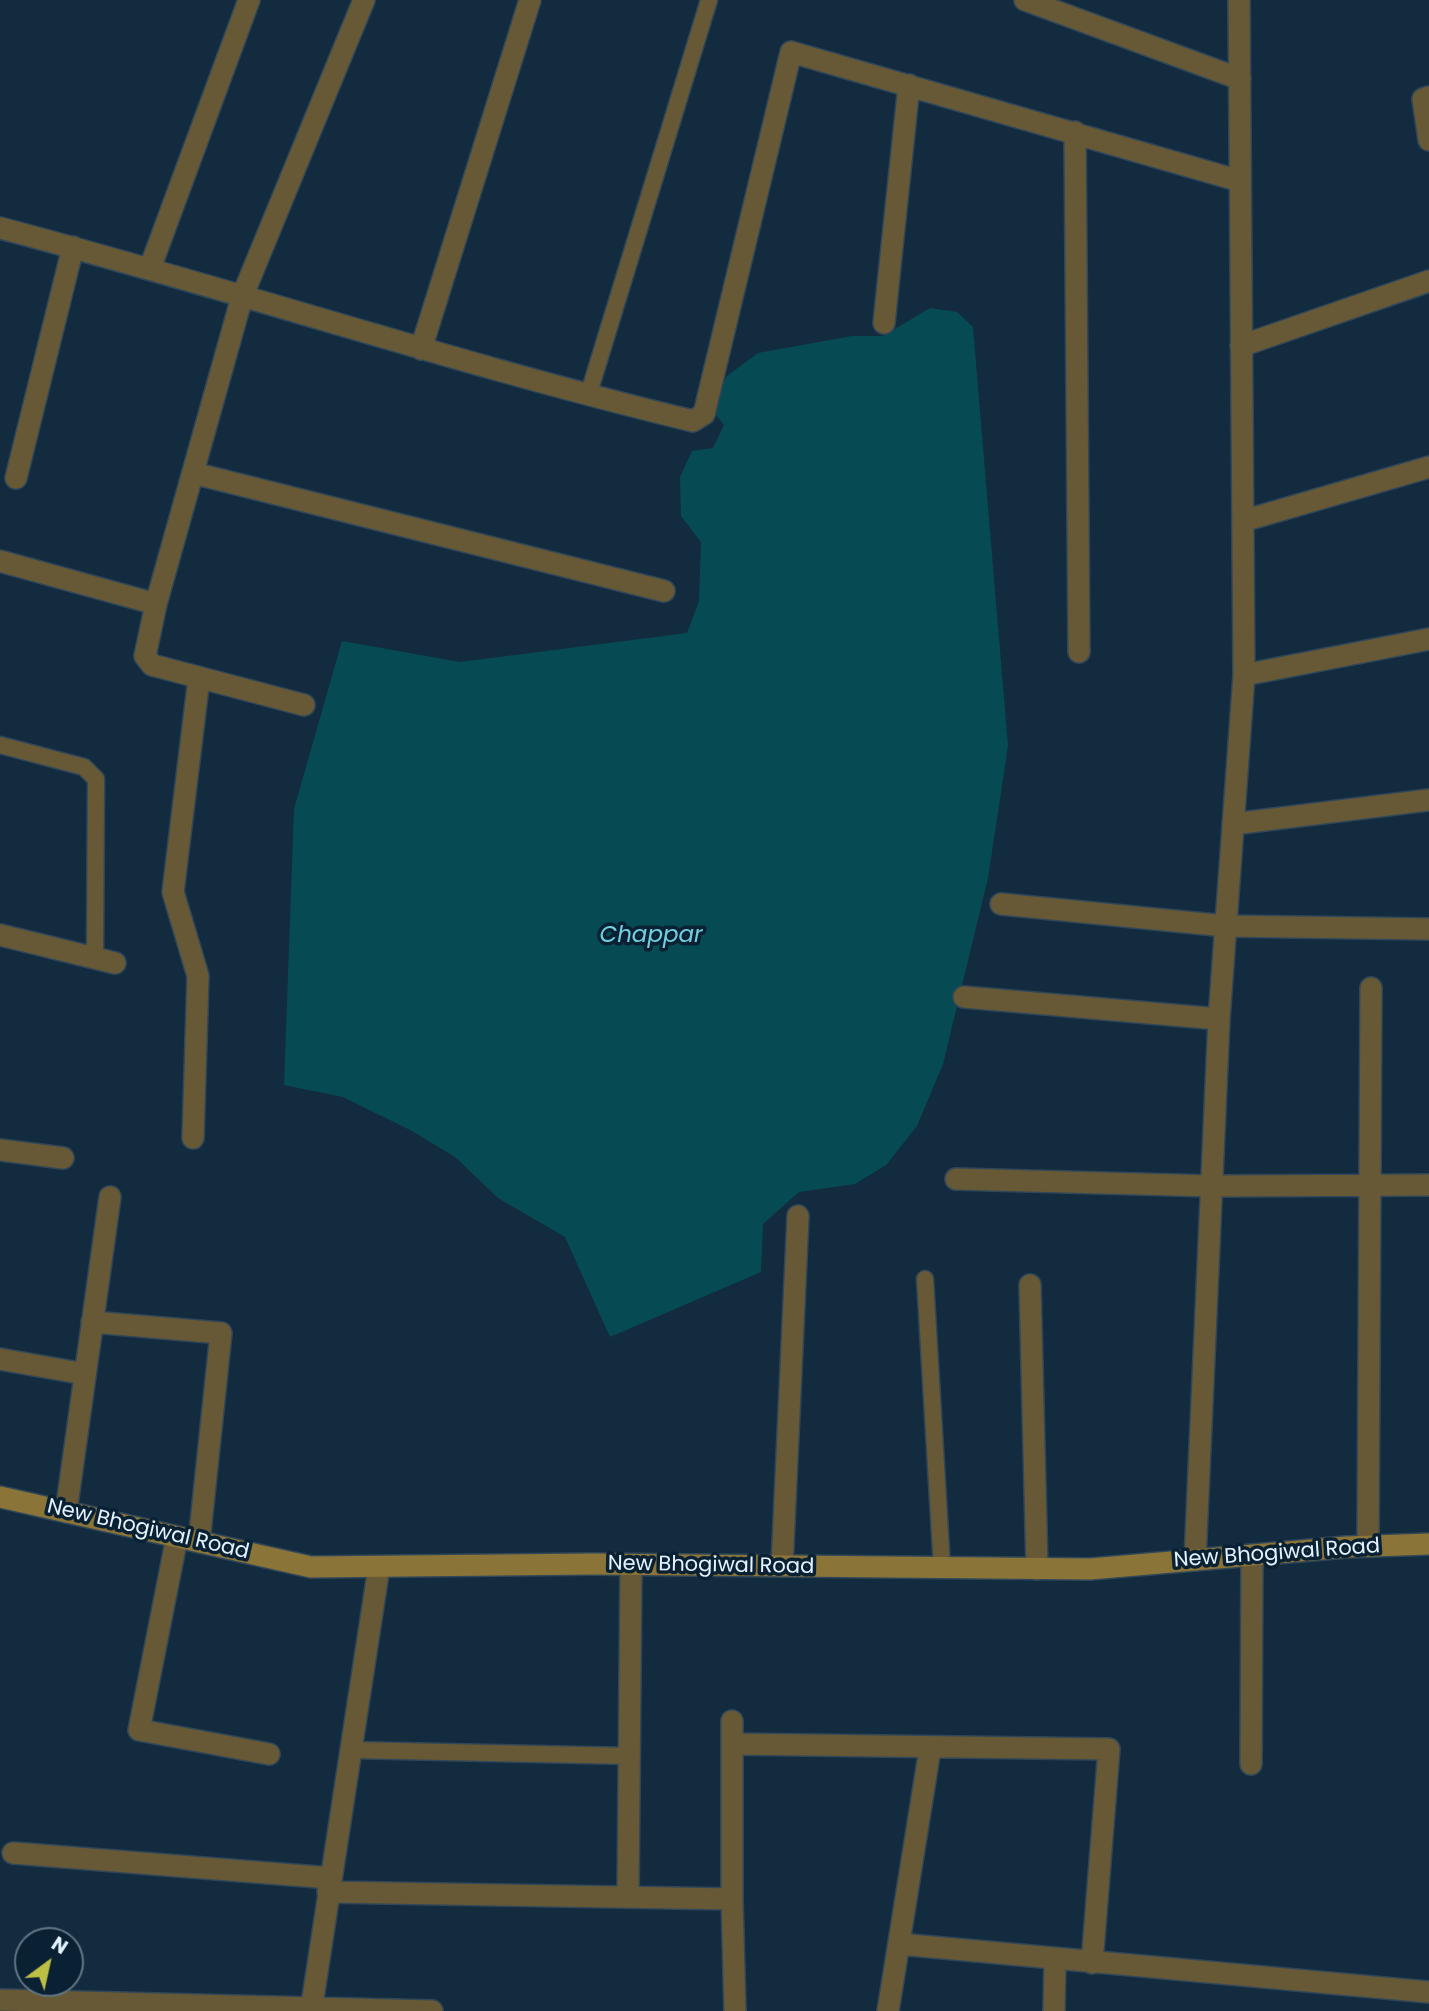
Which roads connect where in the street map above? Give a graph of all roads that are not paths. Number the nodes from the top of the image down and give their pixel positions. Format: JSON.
{"nodes":[{"id":1,"x":249,"y":0,"type":"edge"},
{"id":2,"x":364,"y":0,"type":"edge"},
{"id":3,"x":530,"y":0,"type":"edge"},
{"id":4,"x":709,"y":0,"type":"edge"},
{"id":5,"x":1025,"y":0,"type":"edge"},
{"id":6,"x":1239,"y":0,"type":"edge"},
{"id":7,"x":1240,"y":79,"type":"junction"},
{"id":8,"x":909,"y":85,"type":"junction"},
{"id":9,"x":1429,"y":97,"type":"edge"},
{"id":10,"x":1075,"y":132,"type":"junction"},
{"id":11,"x":1429,"y":140,"type":"edge"},
{"id":12,"x":1240,"y":181,"type":"junction"},
{"id":13,"x":0,"y":228,"type":"edge"},
{"id":14,"x":72,"y":247,"type":"junction"},
{"id":15,"x":150,"y":268,"type":"junction"},
{"id":16,"x":1429,"y":281,"type":"edge"},
{"id":17,"x":242,"y":297,"type":"junction"},
{"id":18,"x":884,"y":323,"type":"dead end"},
{"id":19,"x":1241,"y":346,"type":"junction"},
{"id":20,"x":421,"y":349,"type":"junction"},
{"id":21,"x":588,"y":396,"type":"junction"},
{"id":22,"x":1429,"y":467,"type":"edge"},
{"id":23,"x":193,"y":473,"type":"junction"},
{"id":24,"x":16,"y":478,"type":"dead end"},
{"id":25,"x":1243,"y":521,"type":"junction"},
{"id":26,"x":0,"y":561,"type":"edge"},
{"id":27,"x":664,"y":591,"type":"dead end"},
{"id":28,"x":156,"y":604,"type":"junction"},
{"id":29,"x":1429,"y":639,"type":"edge"},
{"id":30,"x":1079,"y":652,"type":"dead end"},
{"id":31,"x":1244,"y":675,"type":"junction"},
{"id":32,"x":199,"y":678,"type":"junction"},
{"id":33,"x":304,"y":705,"type":"dead end"},
{"id":34,"x":0,"y":746,"type":"edge"},
{"id":35,"x":1429,"y":800,"type":"edge"},
{"id":36,"x":1233,"y":824,"type":"junction"},
{"id":37,"x":1001,"y":904,"type":"dead end"},
{"id":38,"x":1226,"y":926,"type":"junction"},
{"id":39,"x":1429,"y":929,"type":"edge"},
{"id":40,"x":0,"y":935,"type":"edge"},
{"id":41,"x":105,"y":961,"type":"joint"},
{"id":42,"x":1371,"y":988,"type":"dead end"},
{"id":43,"x":964,"y":997,"type":"dead end"},
{"id":44,"x":1219,"y":1019,"type":"junction"},
{"id":45,"x":193,"y":1138,"type":"dead end"},
{"id":46,"x":0,"y":1150,"type":"edge"},
{"id":47,"x":63,"y":1158,"type":"dead end"},
{"id":48,"x":956,"y":1179,"type":"dead end"},
{"id":49,"x":1370,"y":1185,"type":"junction"},
{"id":50,"x":1429,"y":1185,"type":"edge"},
{"id":51,"x":1212,"y":1186,"type":"junction"},
{"id":52,"x":110,"y":1197,"type":"dead end"},
{"id":53,"x":797,"y":1216,"type":"dead end"},
{"id":54,"x":925,"y":1279,"type":"dead end"},
{"id":55,"x":1030,"y":1286,"type":"dead end"},
{"id":56,"x":92,"y":1322,"type":"junction"},
{"id":57,"x":0,"y":1359,"type":"edge"},
{"id":58,"x":85,"y":1374,"type":"junction"},
{"id":59,"x":0,"y":1497,"type":"edge"},
{"id":60,"x":65,"y":1512,"type":"junction"},
{"id":61,"x":177,"y":1537,"type":"junction"},
{"id":62,"x":199,"y":1542,"type":"junction"},
{"id":63,"x":1429,"y":1544,"type":"edge"},
{"id":64,"x":1368,"y":1546,"type":"junction"},
{"id":65,"x":1252,"y":1555,"type":"junction"},
{"id":66,"x":1195,"y":1560,"type":"junction"},
{"id":67,"x":631,"y":1565,"type":"junction"},
{"id":68,"x":782,"y":1566,"type":"junction"},
{"id":69,"x":379,"y":1567,"type":"junction"},
{"id":70,"x":942,"y":1568,"type":"junction"},
{"id":71,"x":1037,"y":1569,"type":"junction"},
{"id":72,"x":732,"y":1721,"type":"dead end"},
{"id":73,"x":732,"y":1744,"type":"junction"},
{"id":74,"x":930,"y":1749,"type":"junction"},
{"id":75,"x":351,"y":1750,"type":"junction"},
{"id":76,"x":269,"y":1754,"type":"dead end"},
{"id":77,"x":630,"y":1756,"type":"junction"},
{"id":78,"x":1251,"y":1764,"type":"dead end"},
{"id":79,"x":13,"y":1853,"type":"dead end"},
{"id":80,"x":330,"y":1885,"type":"junction"},
{"id":81,"x":628,"y":1897,"type":"junction"},
{"id":82,"x":732,"y":1899,"type":"junction"},
{"id":83,"x":899,"y":1944,"type":"junction"},
{"id":84,"x":1055,"y":1959,"type":"junction"},
{"id":85,"x":1092,"y":1963,"type":"junction"},
{"id":86,"x":1429,"y":1992,"type":"edge"},
{"id":87,"x":0,"y":2000,"type":"edge"},
{"id":88,"x":311,"y":2009,"type":"edge"},
{"id":89,"x":432,"y":2011,"type":"edge"},
{"id":90,"x":735,"y":2011,"type":"edge"},
{"id":91,"x":888,"y":2011,"type":"edge"},
{"id":92,"x":1054,"y":2011,"type":"edge"}],
"edges":[{"from":1,"to":15,"type":"street"},
{"from":2,"to":17,"type":"street"},
{"from":3,"to":20,"type":"street"},
{"from":4,"to":21,"type":"lane"},
{"from":5,"to":7,"type":"street"},
{"from":6,"to":7,"type":"street"},
{"from":7,"to":12,"type":"street"},
{"from":8,"to":10,"type":"street"},
{"from":8,"to":18,"type":"street"},
{"from":8,"to":21,"type":"street"},
{"from":9,"to":11,"type":"street"},
{"from":10,"to":12,"type":"street"},
{"from":10,"to":30,"type":"street"},
{"from":12,"to":19,"type":"street"},
{"from":13,"to":14,"type":"street"},
{"from":14,"to":15,"type":"street"},
{"from":14,"to":24,"type":"street"},
{"from":15,"to":17,"type":"street"},
{"from":16,"to":19,"type":"street"},
{"from":17,"to":20,"type":"street"},
{"from":17,"to":23,"type":"street"},
{"from":19,"to":25,"type":"street"},
{"from":20,"to":21,"type":"street"},
{"from":22,"to":25,"type":"street"},
{"from":23,"to":27,"type":"street"},
{"from":23,"to":28,"type":"street"},
{"from":25,"to":31,"type":"street"},
{"from":26,"to":28,"type":"street"},
{"from":28,"to":32,"type":"street"},
{"from":29,"to":31,"type":"street"},
{"from":31,"to":36,"type":"street"},
{"from":32,"to":33,"type":"street"},
{"from":32,"to":45,"type":"street"},
{"from":34,"to":41,"type":"lane"},
{"from":35,"to":36,"type":"street"},
{"from":36,"to":38,"type":"street"},
{"from":37,"to":38,"type":"street"},
{"from":38,"to":39,"type":"street"},
{"from":38,"to":44,"type":"street"},
{"from":40,"to":41,"type":"street"},
{"from":42,"to":49,"type":"street"},
{"from":43,"to":44,"type":"street"},
{"from":44,"to":51,"type":"street"},
{"from":46,"to":47,"type":"street"},
{"from":48,"to":51,"type":"street"},
{"from":49,"to":50,"type":"street"},
{"from":49,"to":51,"type":"street"},
{"from":49,"to":64,"type":"street"},
{"from":51,"to":66,"type":"street"},
{"from":52,"to":56,"type":"street"},
{"from":53,"to":68,"type":"street"},
{"from":54,"to":70,"type":"lane"},
{"from":55,"to":71,"type":"street"},
{"from":56,"to":58,"type":"street"},
{"from":56,"to":62,"type":"street"},
{"from":57,"to":58,"type":"street"},
{"from":58,"to":60,"type":"street"},
{"from":59,"to":60,"type":"street","name":"New Bhogiwal Road"},
{"from":60,"to":61,"type":"street","name":"New Bhogiwal Road"},
{"from":61,"to":62,"type":"street","name":"New Bhogiwal Road"},
{"from":61,"to":76,"type":"street"},
{"from":62,"to":69,"type":"street","name":"New Bhogiwal Road"},
{"from":63,"to":64,"type":"street","name":"New Bhogiwal Road"},
{"from":64,"to":65,"type":"street","name":"New Bhogiwal Road"},
{"from":65,"to":66,"type":"street","name":"New Bhogiwal Road"},
{"from":65,"to":78,"type":"street"},
{"from":66,"to":71,"type":"street","name":"New Bhogiwal Road"},
{"from":67,"to":68,"type":"street","name":"New Bhogiwal Road"},
{"from":67,"to":69,"type":"street","name":"New Bhogiwal Road"},
{"from":67,"to":77,"type":"street"},
{"from":68,"to":70,"type":"street","name":"New Bhogiwal Road"},
{"from":69,"to":75,"type":"street"},
{"from":70,"to":71,"type":"street","name":"New Bhogiwal Road"},
{"from":72,"to":73,"type":"street"},
{"from":73,"to":74,"type":"street"},
{"from":73,"to":82,"type":"street"},
{"from":74,"to":83,"type":"street"},
{"from":74,"to":85,"type":"street"},
{"from":75,"to":77,"type":"lane"},
{"from":75,"to":80,"type":"street"},
{"from":77,"to":81,"type":"street"},
{"from":79,"to":80,"type":"street"},
{"from":80,"to":81,"type":"street"},
{"from":80,"to":88,"type":"street"},
{"from":81,"to":82,"type":"street"},
{"from":82,"to":90,"type":"street"},
{"from":83,"to":84,"type":"street"},
{"from":83,"to":91,"type":"street"},
{"from":84,"to":85,"type":"street"},
{"from":84,"to":92,"type":"street"},
{"from":85,"to":86,"type":"street"},
{"from":87,"to":88,"type":"street"},
{"from":88,"to":89,"type":"street"}]}
